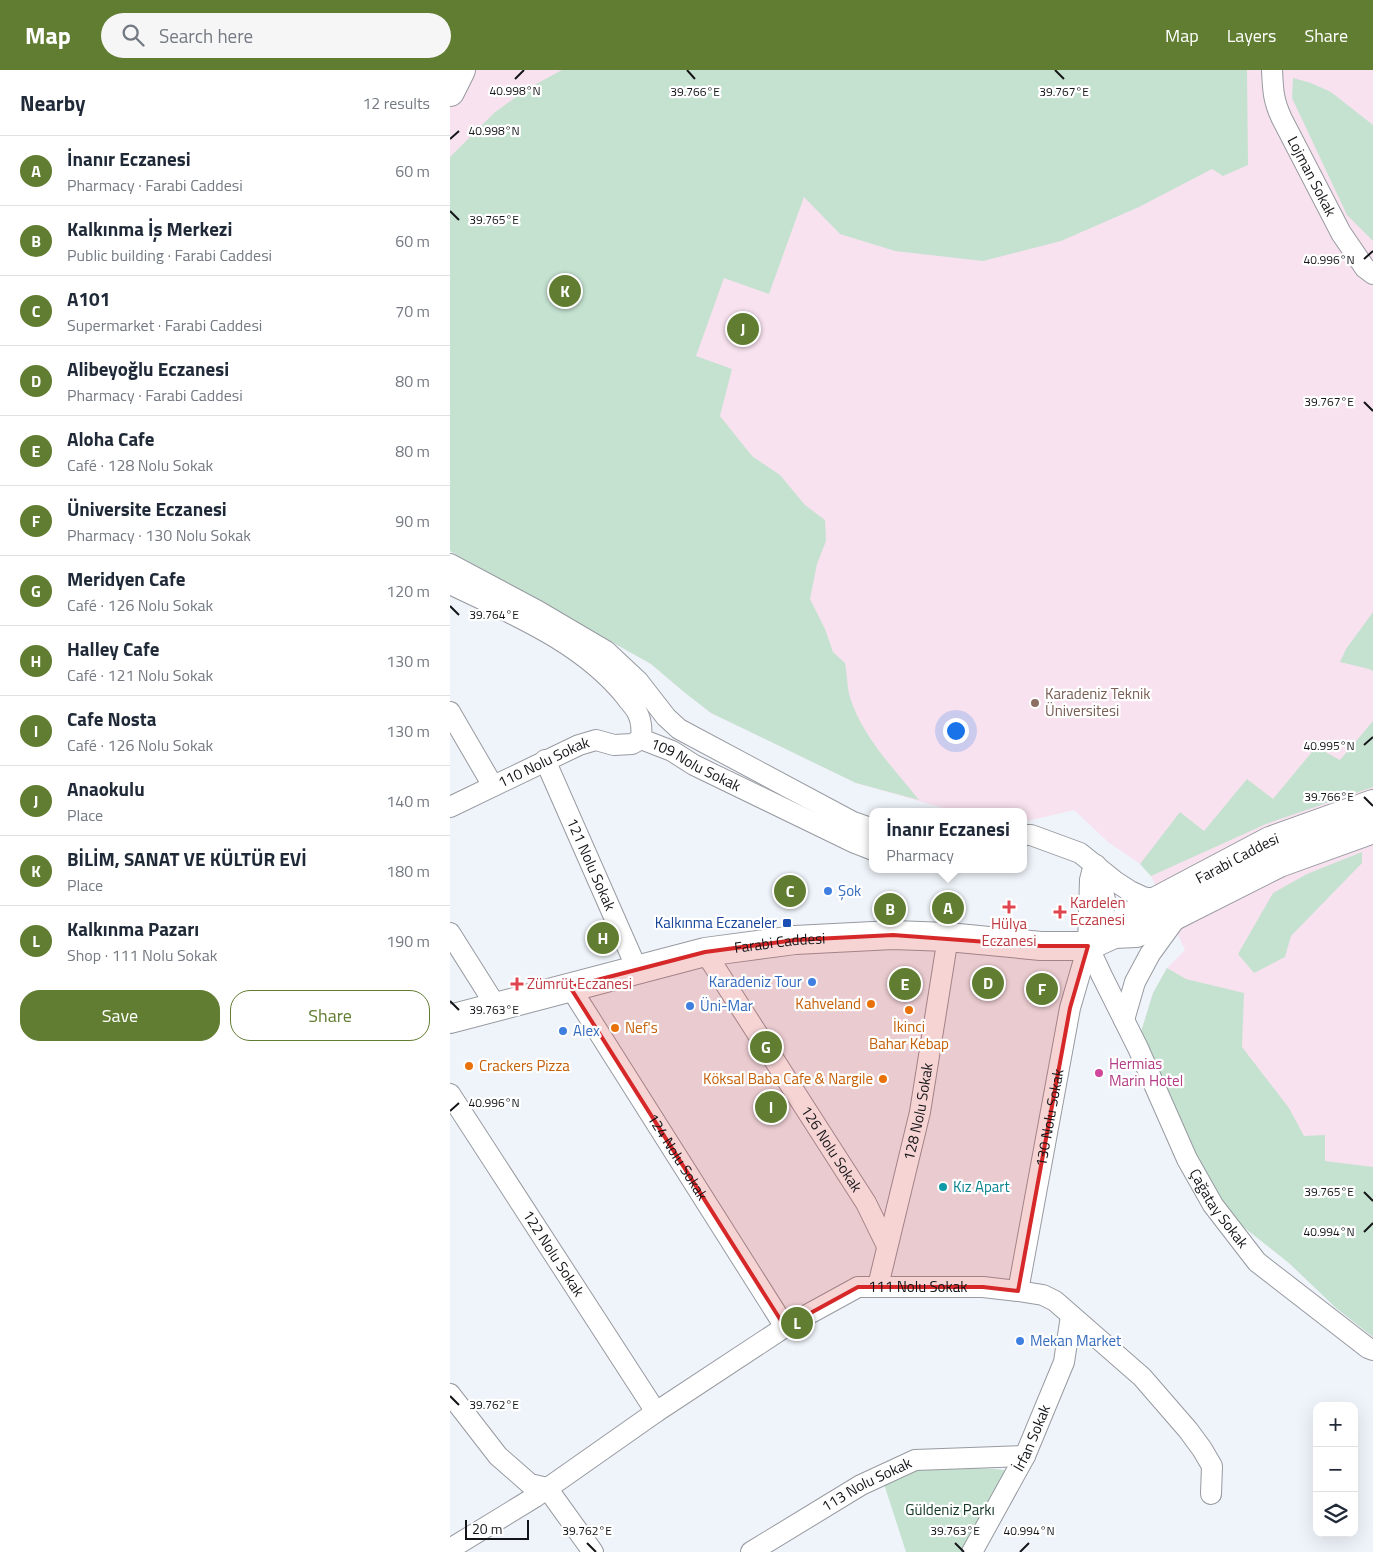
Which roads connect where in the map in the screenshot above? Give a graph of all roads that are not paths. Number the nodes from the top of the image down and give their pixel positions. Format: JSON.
{"nodes":[{"id":1,"x":460,"y":70,"type":"edge"},
{"id":2,"x":1272,"y":70,"type":"edge"},
{"id":3,"x":450,"y":75,"type":"edge"},
{"id":4,"x":450,"y":92,"type":"edge"},
{"id":5,"x":1373,"y":274,"type":"edge"},
{"id":6,"x":450,"y":564,"type":"edge"},
{"id":7,"x":450,"y":584,"type":"edge"},
{"id":8,"x":450,"y":712,"type":"edge"},
{"id":9,"x":641,"y":739,"type":"junction"},
{"id":10,"x":545,"y":760,"type":"junction"},
{"id":11,"x":493,"y":786,"type":"junction"},
{"id":12,"x":1373,"y":804,"type":"edge"},
{"id":13,"x":450,"y":807,"type":"edge"},
{"id":14,"x":869,"y":828,"type":"edge"},
{"id":15,"x":1373,"y":829,"type":"edge"},
{"id":16,"x":1027,"y":835,"type":"edge"},
{"id":17,"x":869,"y":848,"type":"edge"},
{"id":18,"x":1096,"y":866,"type":"junction"},
{"id":19,"x":1169,"y":907,"type":"junction"},
{"id":20,"x":450,"y":933,"type":"edge"},
{"id":21,"x":948,"y":937,"type":"junction"},
{"id":22,"x":1088,"y":946,"type":"junction"},
{"id":23,"x":705,"y":952,"type":"junction"},
{"id":24,"x":636,"y":969,"type":"junction"},
{"id":25,"x":570,"y":987,"type":"junction"},
{"id":26,"x":496,"y":1006,"type":"junction"},
{"id":27,"x":450,"y":1018,"type":"edge"},
{"id":28,"x":1124,"y":1020,"type":"junction"},
{"id":29,"x":450,"y":1094,"type":"edge"},
{"id":30,"x":887,"y":1246,"type":"junction"},
{"id":31,"x":878,"y":1286,"type":"junction"},
{"id":32,"x":1018,"y":1290,"type":"junction"},
{"id":33,"x":1071,"y":1316,"type":"junction"},
{"id":34,"x":785,"y":1327,"type":"junction"},
{"id":35,"x":1373,"y":1350,"type":"edge"},
{"id":36,"x":450,"y":1394,"type":"edge"},
{"id":37,"x":656,"y":1412,"type":"junction"},
{"id":38,"x":1025,"y":1456,"type":"junction"},
{"id":39,"x":547,"y":1488,"type":"junction"},
{"id":40,"x":1211,"y":1494,"type":"dead end"},
{"id":41,"x":450,"y":1549,"type":"edge"},
{"id":42,"x":593,"y":1552,"type":"edge"},
{"id":43,"x":751,"y":1552,"type":"edge"},
{"id":44,"x":972,"y":1552,"type":"edge"}],
"edges":[{"from":1,"to":3,"type":"street"},
{"from":1,"to":4,"type":"street"},
{"from":2,"to":5,"type":"street","name":"Lojman Sokak"},
{"from":6,"to":14,"type":"street"},
{"from":7,"to":9,"type":"street","name":"109 Nolu Sokak"},
{"from":8,"to":11,"type":"street"},
{"from":9,"to":10,"type":"street","name":"110 Nolu Sokak"},
{"from":9,"to":17,"type":"street","name":"109 Nolu Sokak"},
{"from":10,"to":11,"type":"street","name":"110 Nolu Sokak"},
{"from":10,"to":24,"type":"street","name":"121 Nolu Sokak"},
{"from":11,"to":13,"type":"street","name":"110 Nolu Sokak"},
{"from":12,"to":19,"type":"street","name":"Farabi Caddesi"},
{"from":15,"to":19,"type":"street","name":"Farabi Caddesi"},
{"from":16,"to":18,"type":"street"},
{"from":18,"to":19,"type":"street"},
{"from":18,"to":22,"type":"street","name":"130 Nolu Sokak"},
{"from":19,"to":22,"type":"street","name":"Farabi Caddesi"},
{"from":19,"to":28,"type":"street"},
{"from":20,"to":26,"type":"street"},
{"from":21,"to":22,"type":"street","name":"Farabi Caddesi"},
{"from":21,"to":23,"type":"street","name":"Farabi Caddesi"},
{"from":21,"to":30,"type":"street","name":"128 Nolu Sokak"},
{"from":22,"to":28,"type":"street","name":"Çağatay Sokak"},
{"from":22,"to":32,"type":"street","name":"130 Nolu Sokak"},
{"from":23,"to":24,"type":"street","name":"Farabi Caddesi"},
{"from":23,"to":30,"type":"street","name":"126 Nolu Sokak"},
{"from":24,"to":25,"type":"street","name":"Farabi Caddesi"},
{"from":25,"to":26,"type":"street","name":"Farabi Caddesi"},
{"from":25,"to":34,"type":"street","name":"124 Nolu Sokak"},
{"from":26,"to":27,"type":"street","name":"Farabi Caddesi"},
{"from":28,"to":35,"type":"street","name":"Çağatay Sokak"},
{"from":29,"to":37,"type":"street","name":"122 Nolu Sokak"},
{"from":30,"to":31,"type":"street","name":"128 Nolu Sokak"},
{"from":31,"to":32,"type":"street","name":"111 Nolu Sokak"},
{"from":31,"to":34,"type":"street","name":"111 Nolu Sokak"},
{"from":32,"to":33,"type":"street","name":"111 Nolu Sokak"},
{"from":33,"to":38,"type":"street","name":"İrfan Sokak"},
{"from":33,"to":40,"type":"street","name":"111 Nolu Sokak"},
{"from":34,"to":37,"type":"street","name":"111 Nolu Sokak"},
{"from":36,"to":39,"type":"street"},
{"from":37,"to":39,"type":"street","name":"111 Nolu Sokak"},
{"from":38,"to":43,"type":"street","name":"113 Nolu Sokak"},
{"from":38,"to":44,"type":"street","name":"İrfan Sokak"},
{"from":39,"to":41,"type":"street","name":"111 Nolu Sokak"},
{"from":39,"to":42,"type":"street"}]}
